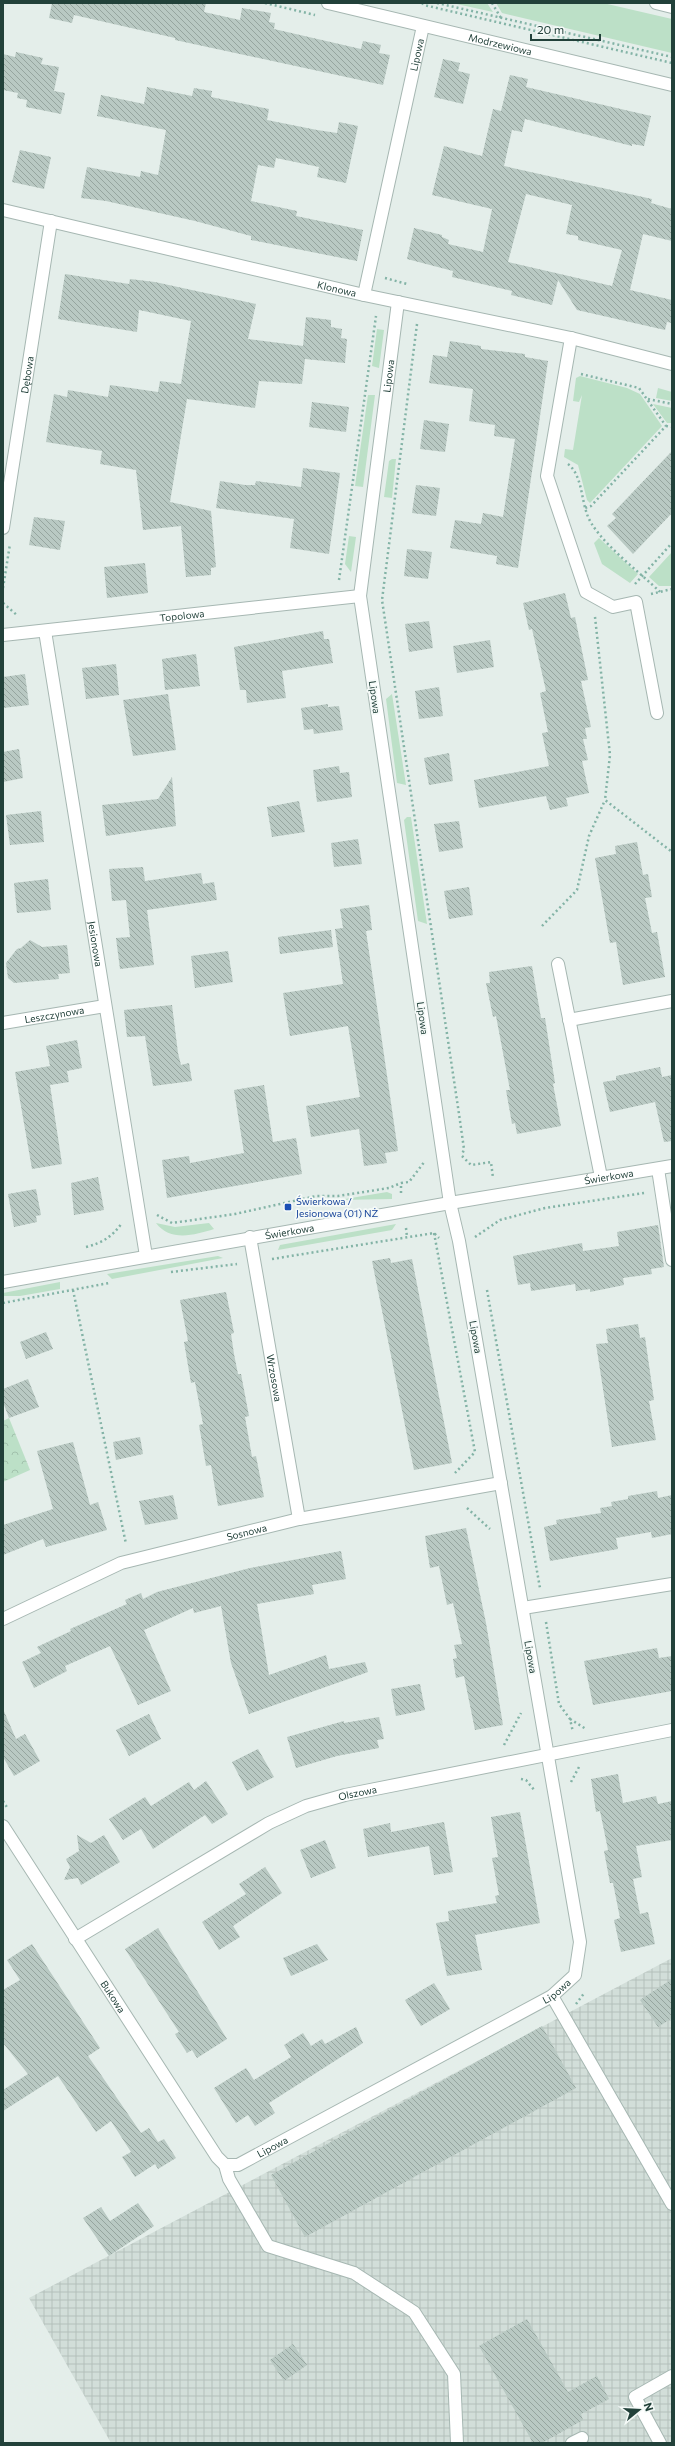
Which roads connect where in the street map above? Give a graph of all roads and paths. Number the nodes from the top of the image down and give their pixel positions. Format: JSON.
{"nodes":[{"id":1,"x":328,"y":3,"type":"edge"},
{"id":2,"x":422,"y":3,"type":"edge"},
{"id":3,"x":438,"y":3,"type":"edge"},
{"id":4,"x":492,"y":3,"type":"edge"},
{"id":5,"x":656,"y":3,"type":"edge"},
{"id":6,"x":362,"y":7,"type":"edge"},
{"id":7,"x":672,"y":7,"type":"edge"},
{"id":8,"x":501,"y":18,"type":"junction"},
{"id":9,"x":423,"y":26,"type":"junction"},
{"id":10,"x":672,"y":57,"type":"edge"},
{"id":11,"x":672,"y":63,"type":"edge"},
{"id":12,"x":672,"y":85,"type":"edge"},
{"id":13,"x":3,"y":210,"type":"edge"},
{"id":14,"x":51,"y":221,"type":"junction"},
{"id":15,"x":364,"y":295,"type":"junction"},
{"id":16,"x":398,"y":302,"type":"junction"},
{"id":17,"x":372,"y":309,"type":"dead end"},
{"id":18,"x":421,"y":322,"type":"dead end"},
{"id":19,"x":571,"y":338,"type":"junction"},
{"id":20,"x":672,"y":364,"type":"edge"},
{"id":21,"x":565,"y":371,"type":"junction"},
{"id":22,"x":648,"y":399,"type":"junction"},
{"id":23,"x":672,"y":404,"type":"edge"},
{"id":24,"x":666,"y":426,"type":"junction"},
{"id":25,"x":672,"y":427,"type":"edge"},
{"id":26,"x":566,"y":462,"type":"dead end"},
{"id":27,"x":585,"y":508,"type":"junction"},
{"id":28,"x":3,"y":528,"type":"edge"},
{"id":29,"x":10,"y":543,"type":"dead end"},
{"id":30,"x":672,"y":543,"type":"edge"},
{"id":31,"x":643,"y":575,"type":"junction"},
{"id":32,"x":337,"y":583,"type":"dead end"},
{"id":33,"x":3,"y":588,"type":"edge"},
{"id":34,"x":672,"y":589,"type":"edge"},
{"id":35,"x":639,"y":590,"type":"dead end"},
{"id":36,"x":660,"y":592,"type":"junction"},
{"id":37,"x":589,"y":594,"type":"junction"},
{"id":38,"x":649,"y":595,"type":"dead end"},
{"id":39,"x":360,"y":596,"type":"junction"},
{"id":40,"x":3,"y":603,"type":"edge"},
{"id":41,"x":26,"y":616,"type":"dead end"},
{"id":42,"x":45,"y":631,"type":"junction"},
{"id":43,"x":3,"y":634,"type":"edge"},
{"id":44,"x":657,"y":713,"type":"dead end"},
{"id":45,"x":604,"y":800,"type":"junction"},
{"id":46,"x":672,"y":852,"type":"edge"},
{"id":47,"x":542,"y":926,"type":"dead end"},
{"id":48,"x":558,"y":964,"type":"dead end"},
{"id":49,"x":672,"y":1001,"type":"edge"},
{"id":50,"x":105,"y":1006,"type":"junction"},
{"id":51,"x":569,"y":1020,"type":"junction"},
{"id":52,"x":3,"y":1023,"type":"edge"},
{"id":53,"x":462,"y":1156,"type":"dead end"},
{"id":54,"x":672,"y":1166,"type":"edge"},
{"id":55,"x":658,"y":1169,"type":"junction"},
{"id":56,"x":601,"y":1177,"type":"junction"},
{"id":57,"x":401,"y":1183,"type":"dead end"},
{"id":58,"x":662,"y":1193,"type":"junction"},
{"id":59,"x":450,"y":1203,"type":"junction"},
{"id":60,"x":139,"y":1215,"type":"junction"},
{"id":61,"x":250,"y":1237,"type":"junction"},
{"id":62,"x":459,"y":1241,"type":"junction"},
{"id":63,"x":82,"y":1248,"type":"dead end"},
{"id":64,"x":146,"y":1256,"type":"junction"},
{"id":65,"x":672,"y":1260,"type":"edge"},
{"id":66,"x":253,"y":1262,"type":"junction"},
{"id":67,"x":69,"y":1270,"type":"junction"},
{"id":68,"x":167,"y":1273,"type":"dead end"},
{"id":69,"x":3,"y":1282,"type":"edge"},
{"id":70,"x":112,"y":1283,"type":"dead end"},
{"id":71,"x":73,"y":1290,"type":"junction"},
{"id":72,"x":3,"y":1303,"type":"edge"},
{"id":73,"x":501,"y":1483,"type":"junction"},
{"id":74,"x":456,"y":1492,"type":"junction"},
{"id":75,"x":299,"y":1519,"type":"junction"},
{"id":76,"x":491,"y":1536,"type":"dead end"},
{"id":77,"x":130,"y":1561,"type":"junction"},
{"id":78,"x":672,"y":1584,"type":"edge"},
{"id":79,"x":523,"y":1608,"type":"junction"},
{"id":80,"x":3,"y":1619,"type":"edge"},
{"id":81,"x":521,"y":1708,"type":"dead end"},
{"id":82,"x":672,"y":1730,"type":"edge"},
{"id":83,"x":501,"y":1750,"type":"dead end"},
{"id":84,"x":548,"y":1756,"type":"junction"},
{"id":85,"x":515,"y":1778,"type":"dead end"},
{"id":86,"x":538,"y":1794,"type":"dead end"},
{"id":87,"x":3,"y":1826,"type":"edge"},
{"id":88,"x":75,"y":1939,"type":"junction"},
{"id":89,"x":552,"y":1996,"type":"junction"},
{"id":90,"x":225,"y":2165,"type":"junction"},
{"id":91,"x":672,"y":2204,"type":"edge"},
{"id":92,"x":672,"y":2376,"type":"edge"},
{"id":93,"x":457,"y":2443,"type":"edge"},
{"id":94,"x":660,"y":2443,"type":"edge"}],
"edges":[{"from":1,"to":6,"type":"street","name":"Modrzewiowa"},
{"from":2,"to":11,"type":"path"},
{"from":3,"to":8,"type":"path"},
{"from":4,"to":8,"type":"path"},
{"from":5,"to":7,"type":"street"},
{"from":6,"to":9,"type":"street","name":"Modrzewiowa"},
{"from":8,"to":10,"type":"path"},
{"from":9,"to":12,"type":"street","name":"Modrzewiowa"},
{"from":9,"to":15,"type":"street","name":"Lipowa"},
{"from":13,"to":14,"type":"street","name":"Klonowa"},
{"from":14,"to":15,"type":"street","name":"Klonowa"},
{"from":14,"to":28,"type":"street","name":"Dębowa"},
{"from":15,"to":16,"type":"street","name":"Klonowa"},
{"from":16,"to":19,"type":"street","name":"Klonowa"},
{"from":16,"to":39,"type":"street","name":"Lipowa"},
{"from":17,"to":32,"type":"path"},
{"from":18,"to":53,"type":"path"},
{"from":19,"to":20,"type":"street","name":"Klonowa"},
{"from":19,"to":21,"type":"street"},
{"from":21,"to":22,"type":"path"},
{"from":21,"to":37,"type":"street"},
{"from":22,"to":23,"type":"path"},
{"from":22,"to":24,"type":"path"},
{"from":24,"to":25,"type":"path"},
{"from":24,"to":27,"type":"path"},
{"from":26,"to":27,"type":"path"},
{"from":27,"to":31,"type":"path"},
{"from":29,"to":33,"type":"path"},
{"from":30,"to":31,"type":"path"},
{"from":31,"to":35,"type":"path"},
{"from":31,"to":36,"type":"path"},
{"from":34,"to":36,"type":"path"},
{"from":36,"to":38,"type":"path"},
{"from":37,"to":44,"type":"street"},
{"from":37,"to":45,"type":"path"},
{"from":39,"to":42,"type":"street","name":"Topolowa"},
{"from":39,"to":59,"type":"street","name":"Lipowa"},
{"from":40,"to":41,"type":"path"},
{"from":42,"to":43,"type":"street","name":"Topolowa"},
{"from":42,"to":50,"type":"street","name":"Jesionowa"},
{"from":45,"to":46,"type":"path"},
{"from":45,"to":47,"type":"path"},
{"from":48,"to":51,"type":"street"},
{"from":49,"to":51,"type":"street"},
{"from":50,"to":52,"type":"street","name":"Leszczynowa"},
{"from":50,"to":60,"type":"street","name":"Jesionowa"},
{"from":51,"to":56,"type":"street"},
{"from":54,"to":55,"type":"street","name":"Świerkowa"},
{"from":55,"to":56,"type":"street","name":"Świerkowa"},
{"from":55,"to":58,"type":"street"},
{"from":56,"to":59,"type":"street","name":"Świerkowa"},
{"from":57,"to":60,"type":"path"},
{"from":58,"to":62,"type":"path"},
{"from":58,"to":65,"type":"street"},
{"from":59,"to":61,"type":"street","name":"Świerkowa"},
{"from":59,"to":62,"type":"street","name":"Lipowa"},
{"from":60,"to":63,"type":"path"},
{"from":60,"to":64,"type":"street","name":"Jesionowa"},
{"from":61,"to":64,"type":"street","name":"Świerkowa"},
{"from":61,"to":66,"type":"street","name":"Wrzosowa"},
{"from":62,"to":66,"type":"path"},
{"from":62,"to":73,"type":"street","name":"Lipowa"},
{"from":64,"to":67,"type":"street","name":"Świerkowa"},
{"from":66,"to":68,"type":"path"},
{"from":66,"to":75,"type":"street","name":"Wrzosowa"},
{"from":67,"to":69,"type":"street","name":"Świerkowa"},
{"from":67,"to":71,"type":"path"},
{"from":70,"to":71,"type":"path"},
{"from":71,"to":72,"type":"path"},
{"from":71,"to":77,"type":"path"},
{"from":73,"to":74,"type":"street","name":"Sosnowa"},
{"from":73,"to":79,"type":"street","name":"Lipowa"},
{"from":74,"to":75,"type":"street","name":"Sosnowa"},
{"from":74,"to":76,"type":"path"},
{"from":75,"to":77,"type":"street","name":"Sosnowa"},
{"from":77,"to":80,"type":"street","name":"Sosnowa"},
{"from":78,"to":79,"type":"street"},
{"from":79,"to":84,"type":"street","name":"Lipowa"},
{"from":81,"to":83,"type":"path"},
{"from":82,"to":84,"type":"street","name":"Olszowa"},
{"from":84,"to":88,"type":"street","name":"Olszowa"},
{"from":84,"to":89,"type":"street","name":"Lipowa"},
{"from":85,"to":86,"type":"path"},
{"from":87,"to":88,"type":"street","name":"Bukowa"},
{"from":88,"to":90,"type":"street","name":"Bukowa"},
{"from":89,"to":90,"type":"street","name":"Lipowa"},
{"from":89,"to":91,"type":"street"},
{"from":90,"to":93,"type":"street"},
{"from":92,"to":94,"type":"street"}]}
